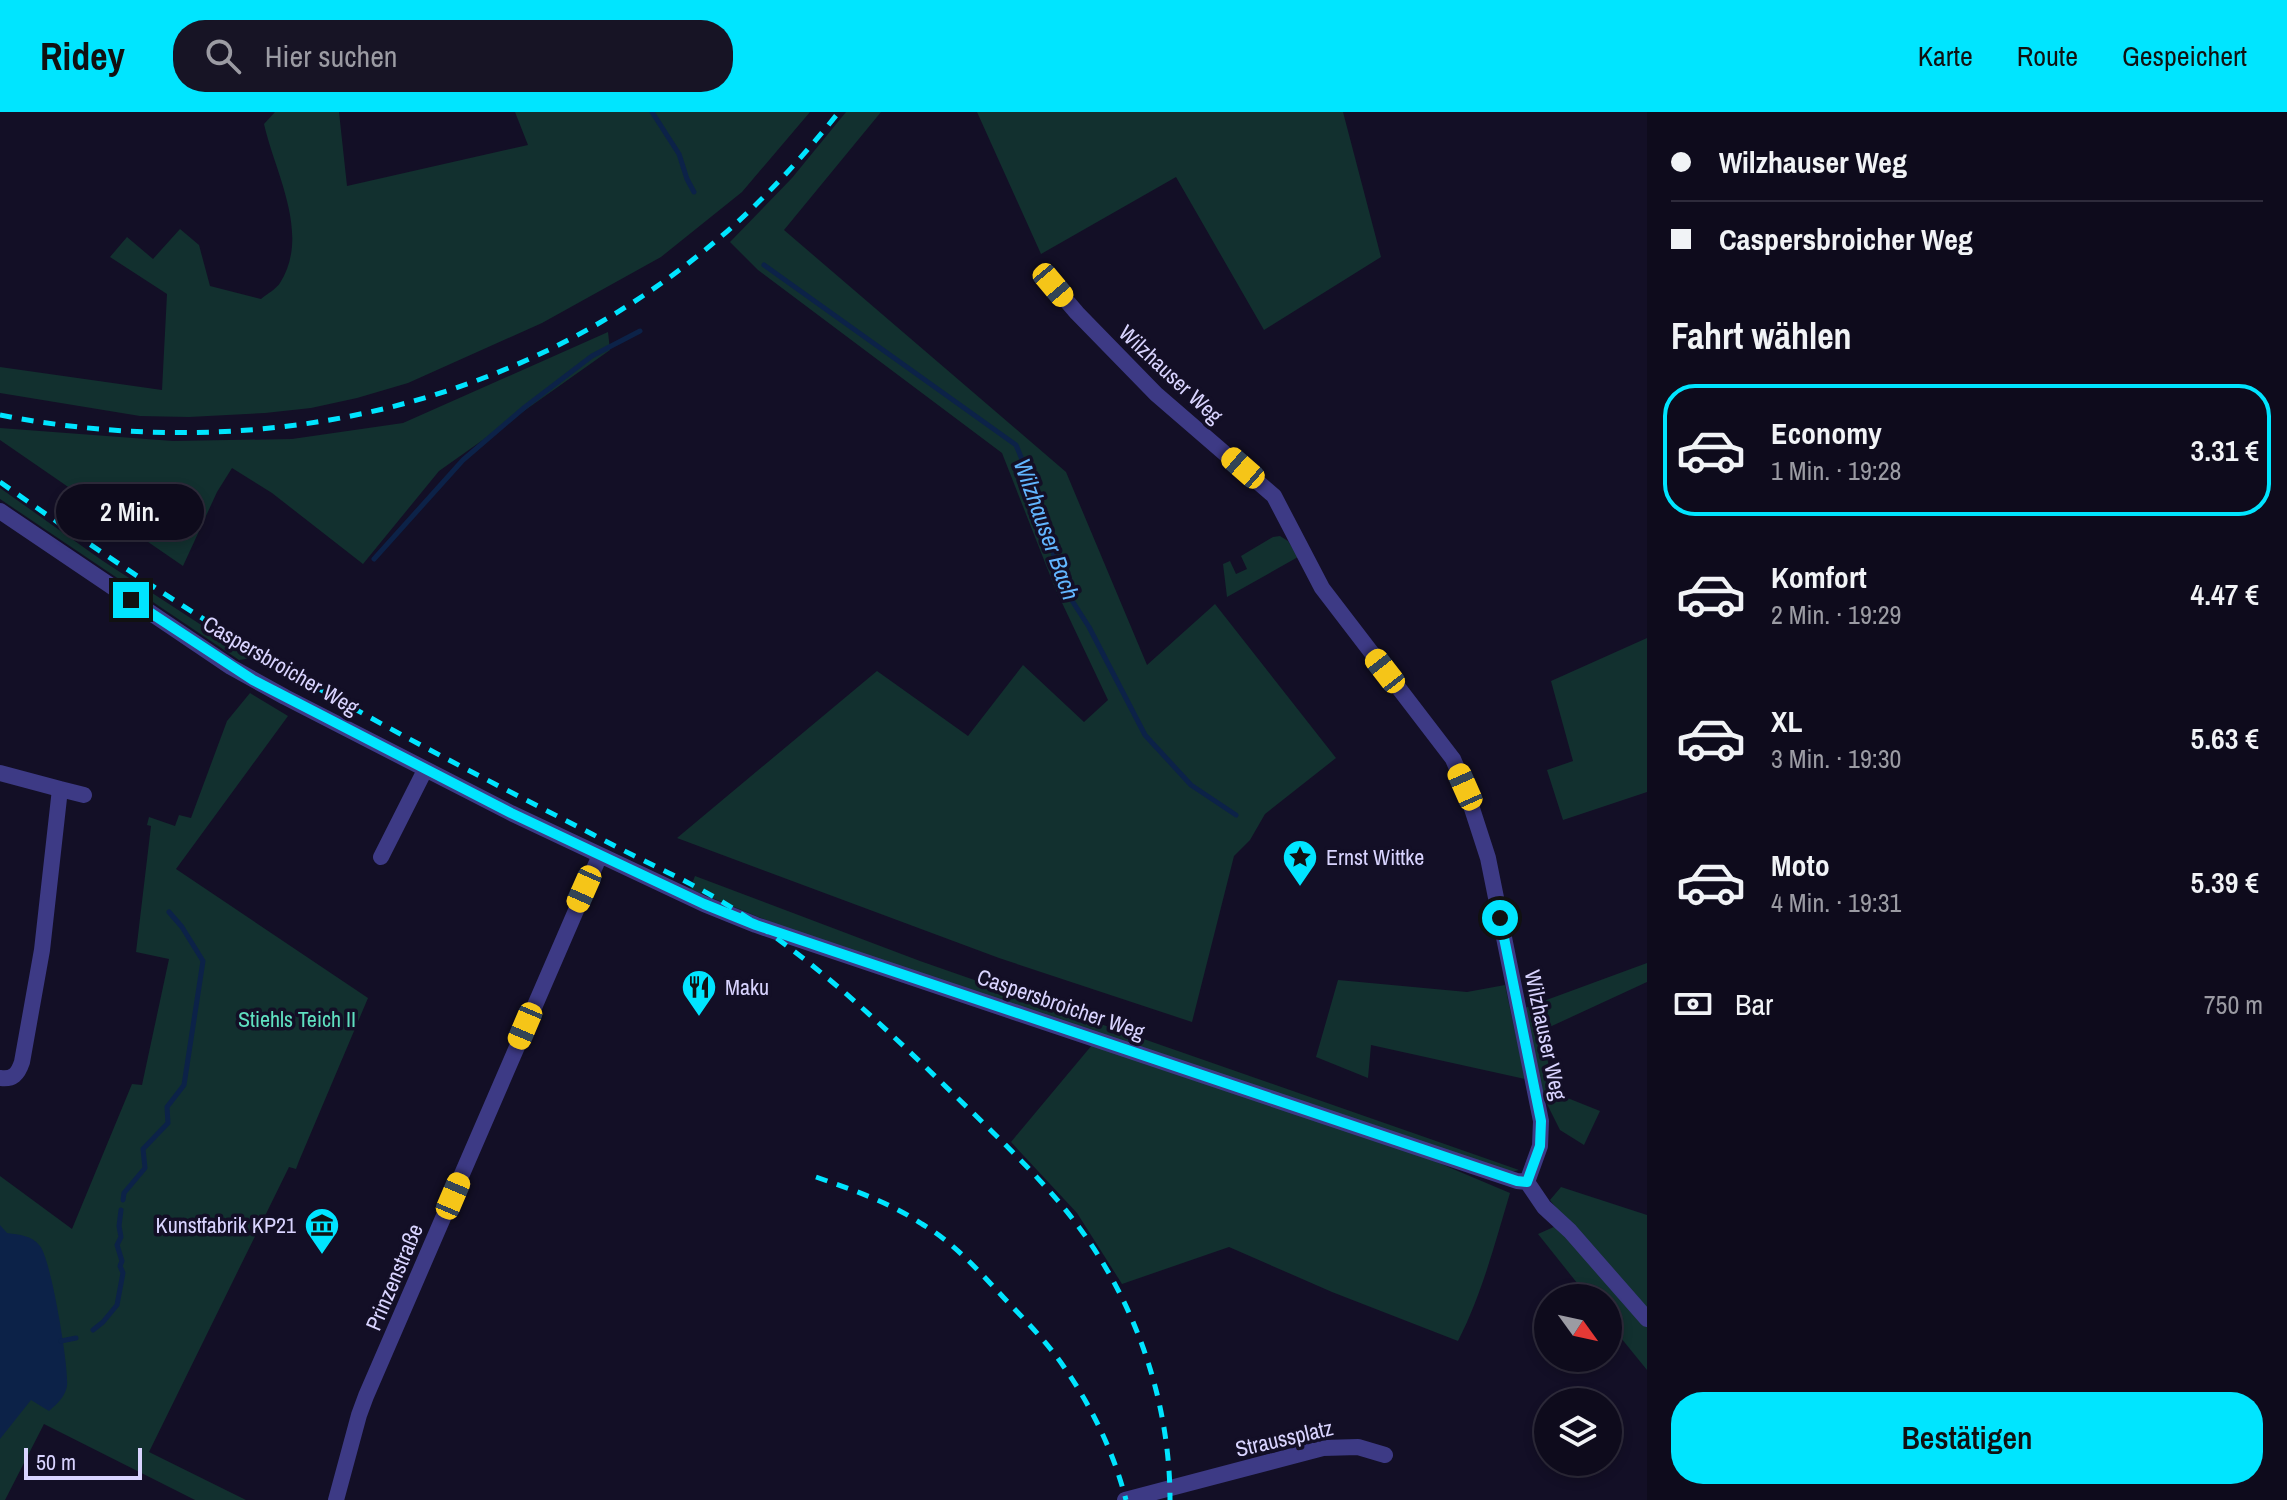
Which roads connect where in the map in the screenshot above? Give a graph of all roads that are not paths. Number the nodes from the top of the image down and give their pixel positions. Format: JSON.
{"nodes":[{"id":1,"x":1053,"y":285,"type":"dead end"},
{"id":2,"x":0,"y":511,"type":"edge"},
{"id":3,"x":425,"y":770,"type":"junction"},
{"id":4,"x":0,"y":773,"type":"edge"},
{"id":5,"x":60,"y":789,"type":"junction"},
{"id":6,"x":84,"y":795,"type":"dead end"},
{"id":7,"x":600,"y":855,"type":"junction"},
{"id":8,"x":381,"y":857,"type":"dead end"},
{"id":9,"x":0,"y":1078,"type":"edge"},
{"id":10,"x":1527,"y":1182,"type":"junction"},
{"id":11,"x":1647,"y":1319,"type":"edge"},
{"id":12,"x":1385,"y":1455,"type":"dead end"},
{"id":13,"x":336,"y":1500,"type":"edge"},
{"id":14,"x":1125,"y":1500,"type":"edge"}],
"edges":[{"from":1,"to":10,"type":"street","name":"Wilzhauser Weg"},
{"from":2,"to":3,"type":"street","name":"Caspersbroicher Weg"},
{"from":3,"to":7,"type":"street","name":"Caspersbroicher Weg"},
{"from":3,"to":8,"type":"street"},
{"from":4,"to":5,"type":"street"},
{"from":5,"to":6,"type":"street"},
{"from":5,"to":9,"type":"street"},
{"from":7,"to":10,"type":"street","name":"Caspersbroicher Weg"},
{"from":7,"to":13,"type":"street","name":"Prinzenstraße"},
{"from":10,"to":11,"type":"street"},
{"from":12,"to":14,"type":"street","name":"Straussplatz"}]}
